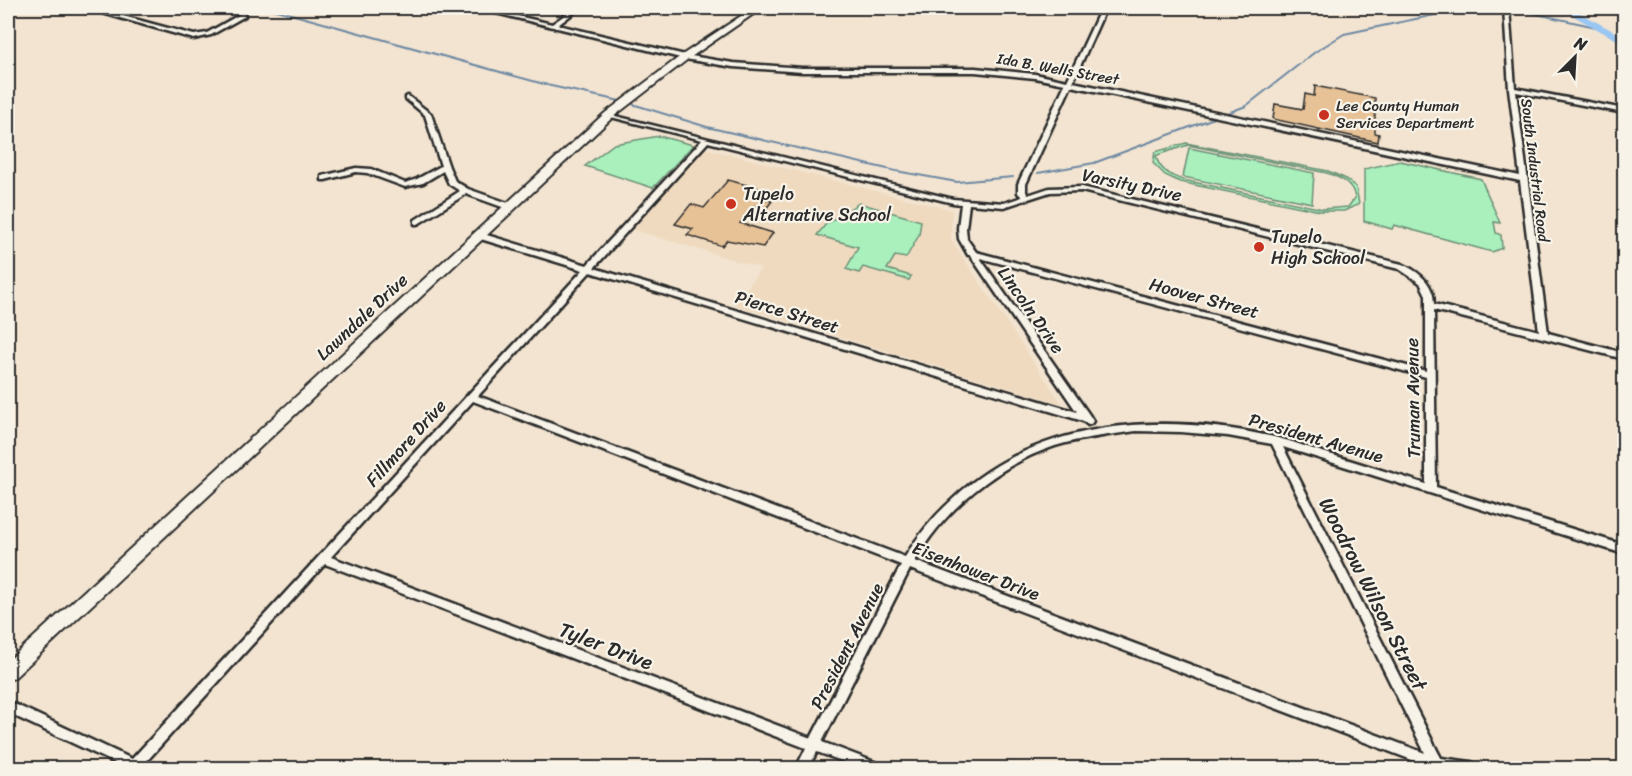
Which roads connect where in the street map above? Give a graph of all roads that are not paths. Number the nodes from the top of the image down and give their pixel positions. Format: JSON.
{"nodes":[{"id":1,"x":88,"y":8,"type":"edge"},
{"id":2,"x":231,"y":8,"type":"edge"},
{"id":3,"x":478,"y":8,"type":"edge"},
{"id":4,"x":578,"y":8,"type":"edge"},
{"id":5,"x":758,"y":8,"type":"edge"},
{"id":6,"x":1104,"y":8,"type":"edge"},
{"id":7,"x":1507,"y":8,"type":"edge"},
{"id":8,"x":1617,"y":8,"type":"edge"},
{"id":9,"x":1624,"y":12,"type":"edge"},
{"id":10,"x":554,"y":25,"type":"junction"},
{"id":11,"x":685,"y":57,"type":"junction"},
{"id":12,"x":1069,"y":83,"type":"junction"},
{"id":13,"x":1512,"y":89,"type":"junction"},
{"id":14,"x":408,"y":98,"type":"dead end"},
{"id":15,"x":1624,"y":111,"type":"edge"},
{"id":16,"x":609,"y":115,"type":"junction"},
{"id":17,"x":706,"y":140,"type":"junction"},
{"id":18,"x":445,"y":167,"type":"junction"},
{"id":19,"x":325,"y":178,"type":"dead end"},
{"id":20,"x":1523,"y":179,"type":"junction"},
{"id":21,"x":465,"y":191,"type":"junction"},
{"id":22,"x":1027,"y":198,"type":"junction"},
{"id":23,"x":965,"y":203,"type":"junction"},
{"id":24,"x":508,"y":206,"type":"junction"},
{"id":25,"x":418,"y":222,"type":"dead end"},
{"id":26,"x":477,"y":235,"type":"junction"},
{"id":27,"x":971,"y":253,"type":"junction"},
{"id":28,"x":588,"y":269,"type":"junction"},
{"id":29,"x":1429,"y":306,"type":"junction"},
{"id":30,"x":1544,"y":336,"type":"junction"},
{"id":31,"x":1624,"y":356,"type":"edge"},
{"id":32,"x":1429,"y":375,"type":"junction"},
{"id":33,"x":471,"y":397,"type":"junction"},
{"id":34,"x":1087,"y":419,"type":"junction"},
{"id":35,"x":1095,"y":430,"type":"junction"},
{"id":36,"x":1275,"y":441,"type":"junction"},
{"id":37,"x":1431,"y":489,"type":"junction"},
{"id":38,"x":1624,"y":550,"type":"edge"},
{"id":39,"x":323,"y":559,"type":"junction"},
{"id":40,"x":908,"y":562,"type":"junction"},
{"id":41,"x":8,"y":672,"type":"edge"},
{"id":42,"x":8,"y":707,"type":"edge"},
{"id":43,"x":814,"y":745,"type":"junction"},
{"id":44,"x":1437,"y":764,"type":"junction"},
{"id":45,"x":135,"y":768,"type":"edge"},
{"id":46,"x":802,"y":768,"type":"edge"},
{"id":47,"x":876,"y":768,"type":"edge"},
{"id":48,"x":1471,"y":768,"type":"edge"}],
"edges":[{"from":1,"to":2,"type":"street"},
{"from":3,"to":10,"type":"street","name":"Ida B. Wells Street"},
{"from":4,"to":10,"type":"street"},
{"from":5,"to":11,"type":"street","name":"Lawndale Drive"},
{"from":6,"to":12,"type":"street"},
{"from":7,"to":13,"type":"street","name":"South Industrial Road"},
{"from":8,"to":9,"type":"street"},
{"from":10,"to":11,"type":"street","name":"Ida B. Wells Street"},
{"from":11,"to":12,"type":"street","name":"Ida B. Wells Street"},
{"from":11,"to":16,"type":"street","name":"Lawndale Drive"},
{"from":12,"to":20,"type":"street","name":"Ida B. Wells Street"},
{"from":12,"to":22,"type":"street"},
{"from":13,"to":15,"type":"street"},
{"from":13,"to":20,"type":"street","name":"South Industrial Road"},
{"from":14,"to":18,"type":"street"},
{"from":16,"to":17,"type":"street","name":"Varsity Drive"},
{"from":16,"to":24,"type":"street","name":"Lawndale Drive"},
{"from":17,"to":23,"type":"street","name":"Varsity Drive"},
{"from":17,"to":28,"type":"street","name":"Fillmore Drive"},
{"from":18,"to":19,"type":"street"},
{"from":18,"to":21,"type":"street"},
{"from":20,"to":30,"type":"street","name":"South Industrial Road"},
{"from":21,"to":24,"type":"street"},
{"from":21,"to":25,"type":"street"},
{"from":22,"to":23,"type":"street","name":"Varsity Drive"},
{"from":22,"to":29,"type":"street","name":"Varsity Drive"},
{"from":23,"to":27,"type":"street","name":"Lincoln Drive"},
{"from":24,"to":26,"type":"street","name":"Lawndale Drive"},
{"from":26,"to":28,"type":"street","name":"Pierce Street"},
{"from":26,"to":41,"type":"street","name":"Lawndale Drive"},
{"from":27,"to":32,"type":"street","name":"Hoover Street"},
{"from":27,"to":34,"type":"street","name":"Lincoln Drive"},
{"from":28,"to":33,"type":"street","name":"Fillmore Drive"},
{"from":28,"to":34,"type":"street","name":"Pierce Street"},
{"from":29,"to":30,"type":"street"},
{"from":29,"to":32,"type":"street","name":"Truman Avenue"},
{"from":30,"to":31,"type":"street"},
{"from":32,"to":37,"type":"street","name":"Truman Avenue"},
{"from":33,"to":39,"type":"street","name":"Fillmore Drive"},
{"from":33,"to":40,"type":"street","name":"Eisenhower Drive"},
{"from":34,"to":35,"type":"street","name":"Lincoln Drive"},
{"from":35,"to":36,"type":"street","name":"President Avenue"},
{"from":35,"to":40,"type":"street","name":"President Avenue"},
{"from":36,"to":37,"type":"street","name":"President Avenue"},
{"from":36,"to":44,"type":"street","name":"Woodrow Wilson Street"},
{"from":37,"to":38,"type":"street","name":"President Avenue"},
{"from":39,"to":43,"type":"street","name":"Tyler Drive"},
{"from":39,"to":45,"type":"street","name":"Fillmore Drive"},
{"from":40,"to":43,"type":"street","name":"President Avenue"},
{"from":40,"to":44,"type":"street","name":"Eisenhower Drive"},
{"from":42,"to":45,"type":"street"},
{"from":43,"to":46,"type":"street","name":"President Avenue"},
{"from":43,"to":47,"type":"street","name":"Tyler Drive"},
{"from":44,"to":48,"type":"street","name":"Eisenhower Drive"}]}
